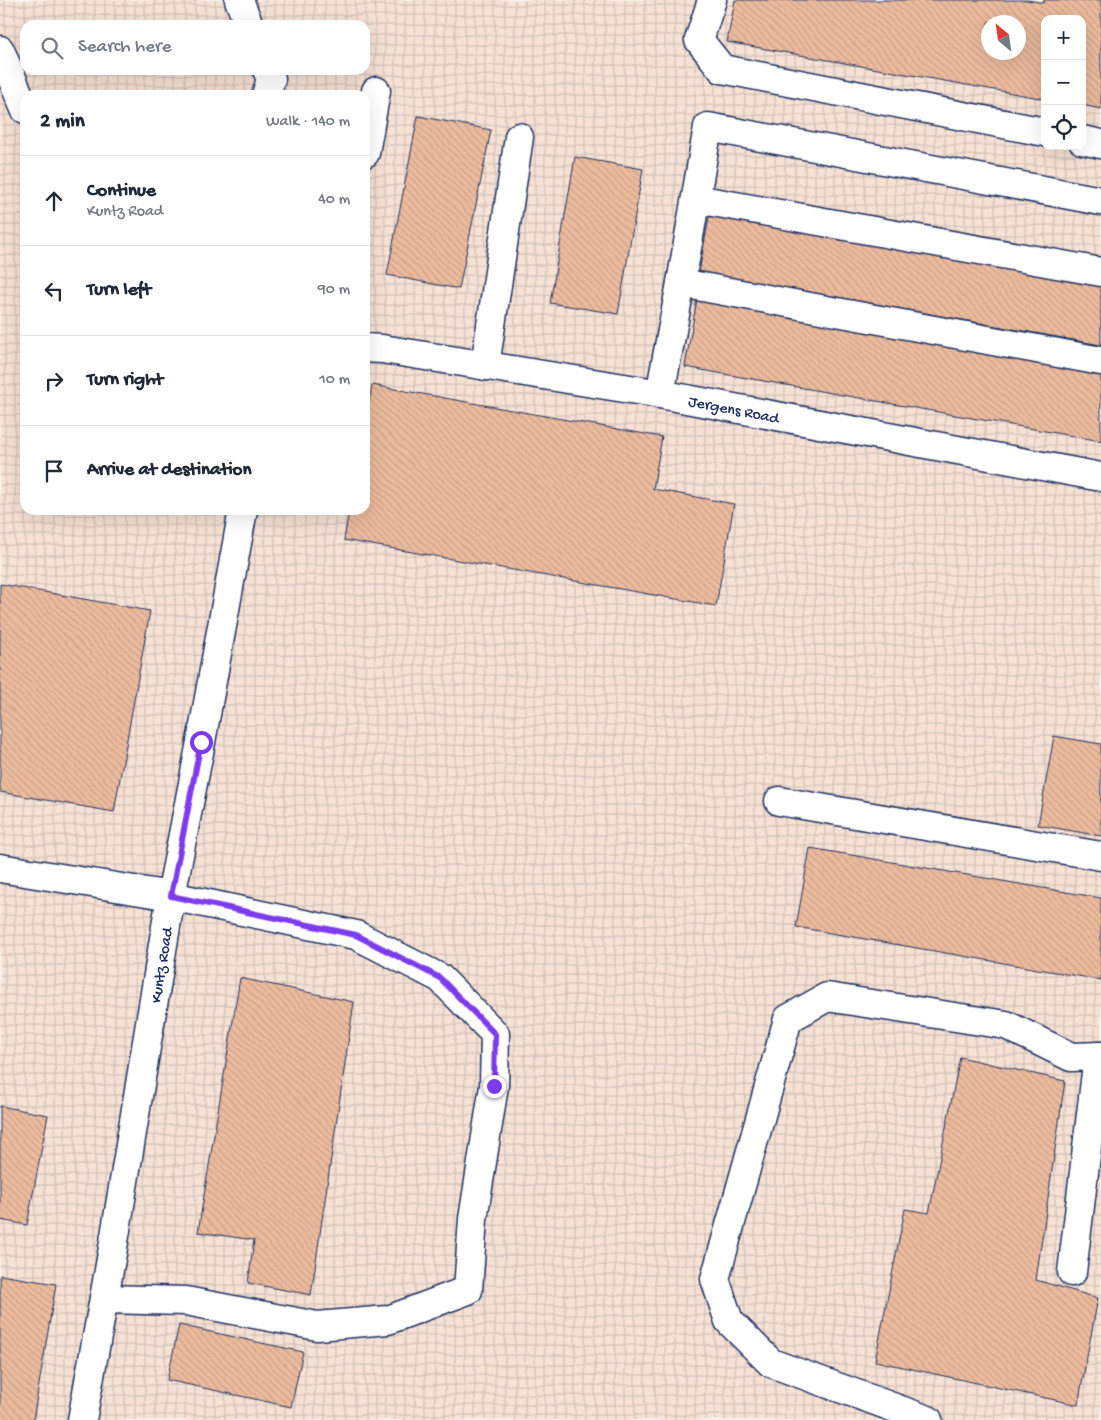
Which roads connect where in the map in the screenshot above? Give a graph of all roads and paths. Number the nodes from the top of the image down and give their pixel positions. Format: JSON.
{"nodes":[{"id":1,"x":239,"y":0,"type":"edge"},
{"id":2,"x":712,"y":0,"type":"edge"},
{"id":3,"x":247,"y":20,"type":"edge"},
{"id":4,"x":0,"y":50,"type":"edge"},
{"id":5,"x":269,"y":75,"type":"edge"},
{"id":6,"x":268,"y":90,"type":"edge"},
{"id":7,"x":376,"y":91,"type":"dead end"},
{"id":8,"x":20,"y":97,"type":"edge"},
{"id":9,"x":370,"y":124,"type":"edge"},
{"id":10,"x":1041,"y":131,"type":"edge"},
{"id":11,"x":519,"y":137,"type":"dead end"},
{"id":12,"x":1086,"y":141,"type":"edge"},
{"id":13,"x":1101,"y":144,"type":"edge"},
{"id":14,"x":696,"y":200,"type":"junction"},
{"id":15,"x":1101,"y":201,"type":"edge"},
{"id":16,"x":1101,"y":272,"type":"edge"},
{"id":17,"x":681,"y":283,"type":"junction"},
{"id":18,"x":370,"y":348,"type":"edge"},
{"id":19,"x":1101,"y":362,"type":"edge"},
{"id":20,"x":485,"y":366,"type":"junction"},
{"id":21,"x":660,"y":394,"type":"junction"},
{"id":22,"x":1101,"y":477,"type":"edge"},
{"id":23,"x":241,"y":515,"type":"edge"},
{"id":24,"x":780,"y":801,"type":"dead end"},
{"id":25,"x":1101,"y":856,"type":"edge"},
{"id":26,"x":0,"y":868,"type":"edge"},
{"id":27,"x":171,"y":896,"type":"junction"},
{"id":28,"x":1100,"y":1056,"type":"edge"},
{"id":29,"x":1072,"y":1272,"type":"dead end"},
{"id":30,"x":104,"y":1299,"type":"junction"},
{"id":31,"x":89,"y":1418,"type":"edge"},
{"id":32,"x":928,"y":1420,"type":"edge"}],
"edges":[{"from":1,"to":3,"type":"street"},
{"from":2,"to":10,"type":"street"},
{"from":4,"to":8,"type":"street"},
{"from":5,"to":6,"type":"street"},
{"from":7,"to":9,"type":"street"},
{"from":11,"to":20,"type":"street"},
{"from":12,"to":13,"type":"street"},
{"from":14,"to":15,"type":"street"},
{"from":14,"to":16,"type":"street"},
{"from":14,"to":17,"type":"street"},
{"from":17,"to":19,"type":"street"},
{"from":17,"to":21,"type":"street"},
{"from":18,"to":20,"type":"street","name":"Jergens Road"},
{"from":20,"to":21,"type":"street","name":"Jergens Road"},
{"from":21,"to":22,"type":"street","name":"Jergens Road"},
{"from":23,"to":27,"type":"street","name":"Kuntz Road"},
{"from":24,"to":25,"type":"street"},
{"from":26,"to":27,"type":"street"},
{"from":27,"to":30,"type":"street","name":"Kuntz Road"},
{"from":27,"to":30,"type":"street"},
{"from":28,"to":29,"type":"street"},
{"from":28,"to":32,"type":"street"},
{"from":30,"to":31,"type":"street","name":"Kuntz Road"}]}
